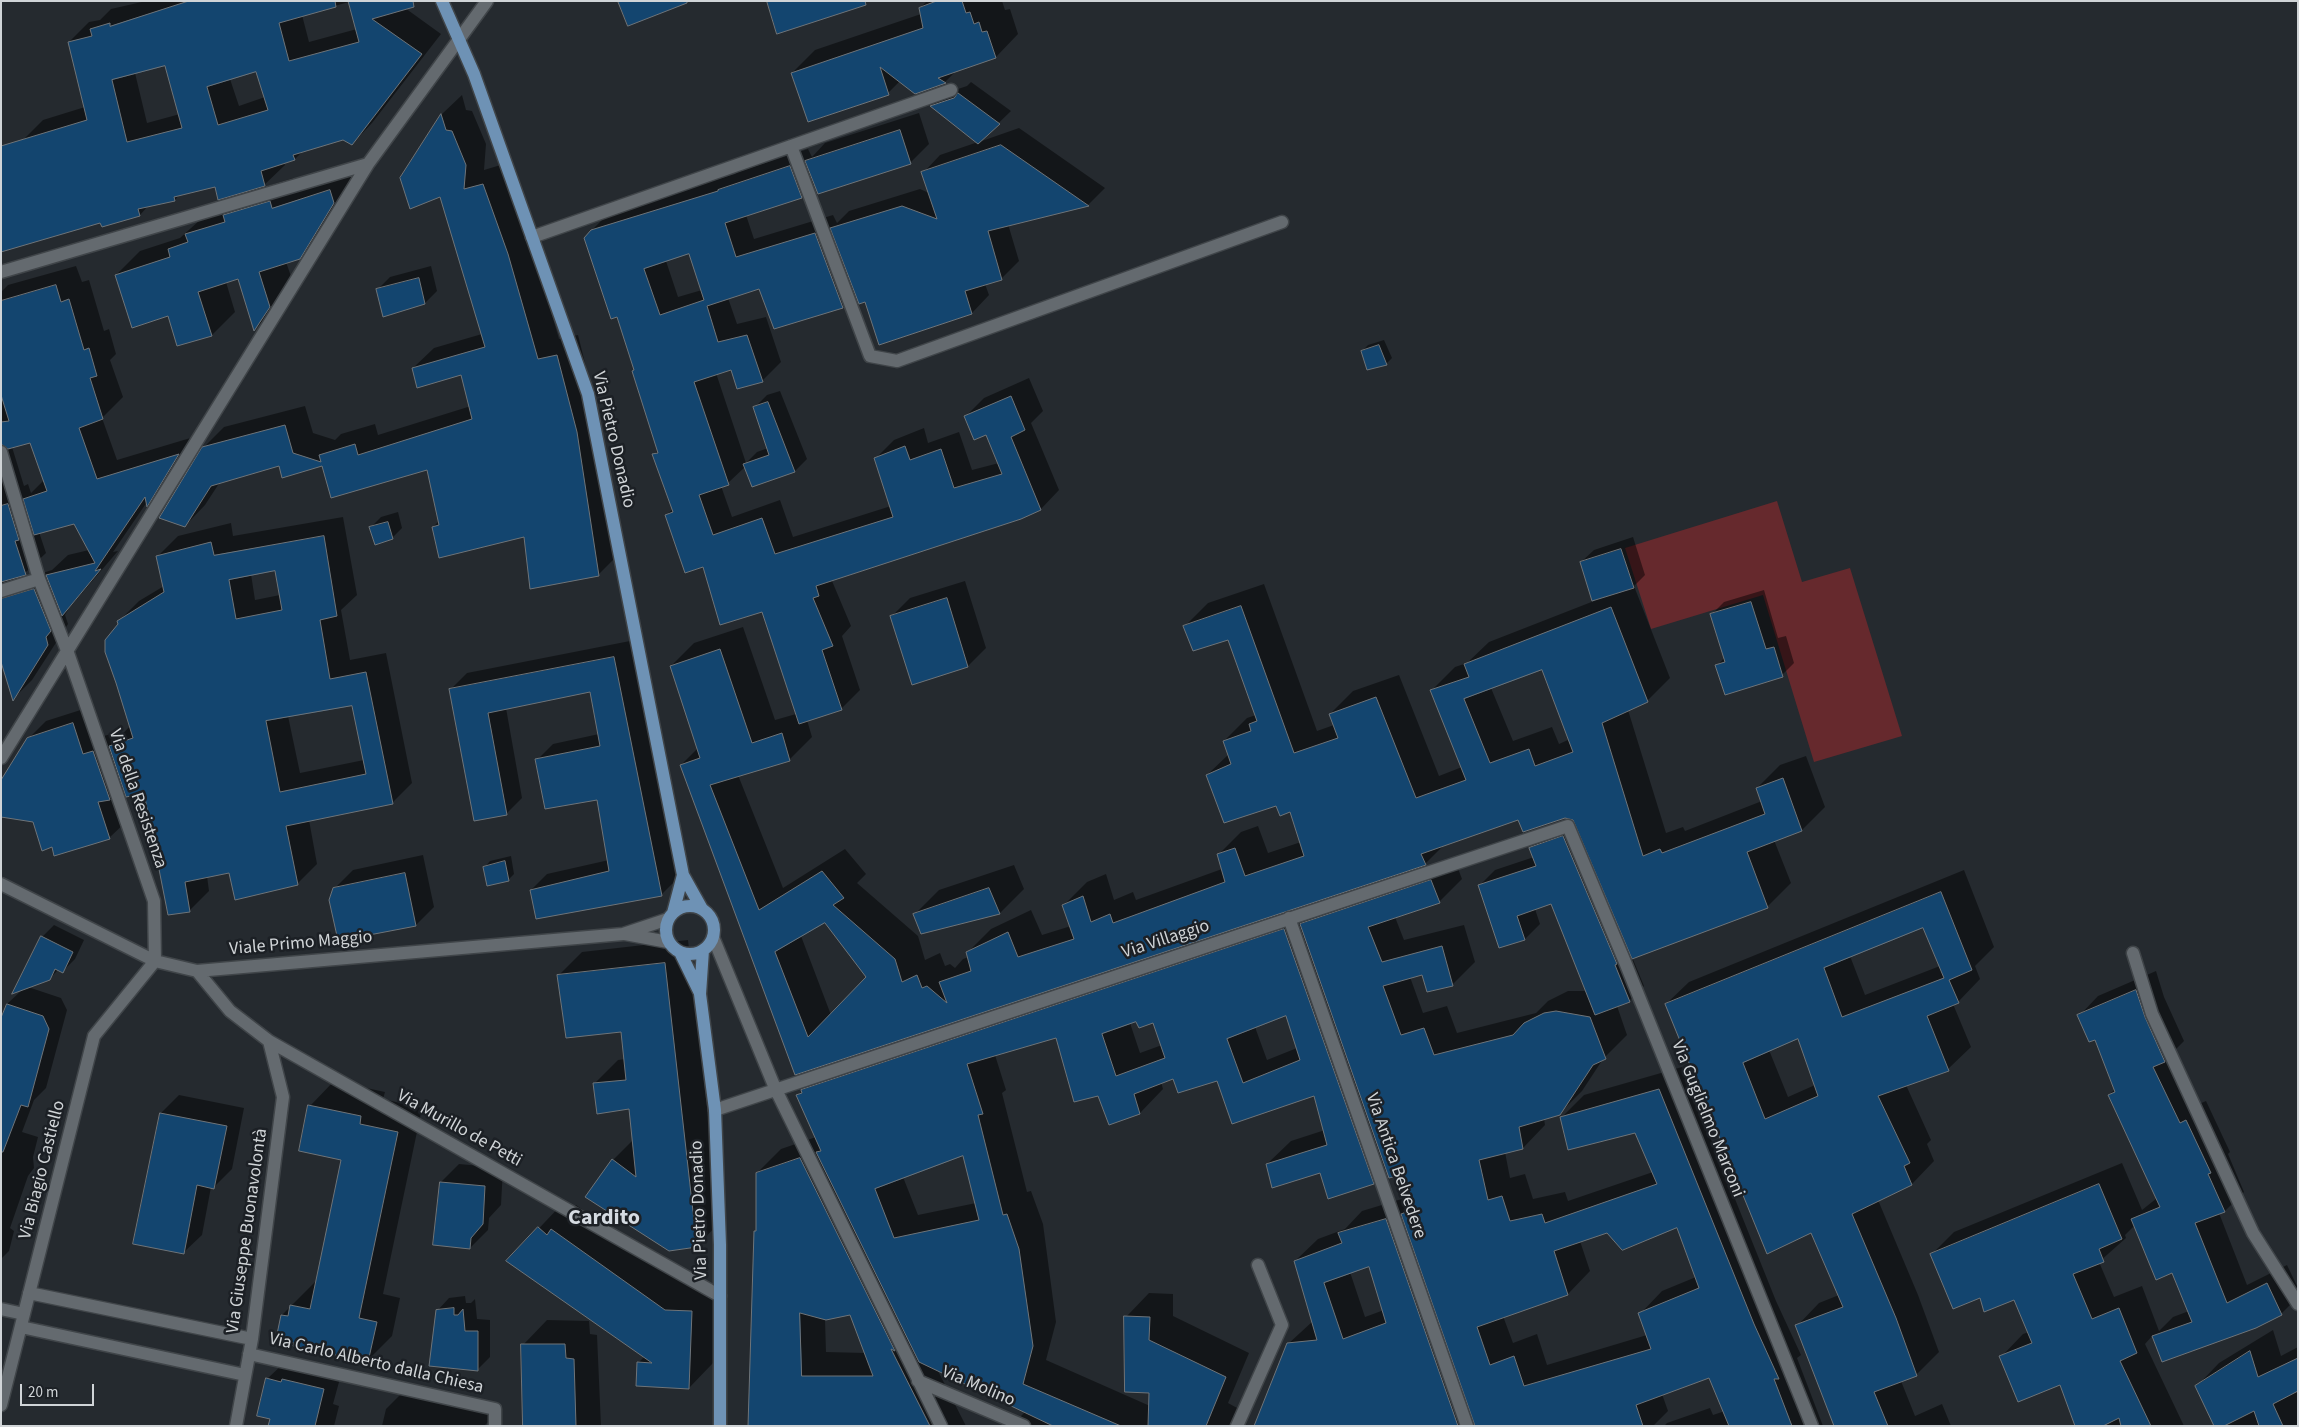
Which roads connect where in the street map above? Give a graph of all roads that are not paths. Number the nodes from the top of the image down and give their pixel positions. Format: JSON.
{"nodes":[{"id":1,"x":442,"y":1,"type":"edge"},
{"id":2,"x":487,"y":1,"type":"edge"},
{"id":3,"x":458,"y":38,"type":"junction"},
{"id":4,"x":951,"y":90,"type":"dead end"},
{"id":5,"x":791,"y":146,"type":"junction"},
{"id":6,"x":368,"y":164,"type":"junction"},
{"id":7,"x":1282,"y":222,"type":"dead end"},
{"id":8,"x":532,"y":237,"type":"junction"},
{"id":9,"x":1,"y":272,"type":"edge"},
{"id":10,"x":1,"y":452,"type":"edge"},
{"id":11,"x":40,"y":579,"type":"junction"},
{"id":12,"x":1,"y":591,"type":"edge"},
{"id":13,"x":68,"y":653,"type":"junction"},
{"id":14,"x":1,"y":758,"type":"edge"},
{"id":15,"x":1568,"y":826,"type":"joint"},
{"id":16,"x":683,"y":875,"type":"junction"},
{"id":17,"x":1,"y":884,"type":"edge"},
{"id":18,"x":702,"y":909,"type":"junction"},
{"id":19,"x":670,"y":916,"type":"junction"},
{"id":20,"x":1289,"y":918,"type":"junction"},
{"id":21,"x":623,"y":934,"type":"junction"},
{"id":22,"x":713,"y":937,"type":"junction"},
{"id":23,"x":668,"y":942,"type":"junction"},
{"id":24,"x":703,"y":950,"type":"junction"},
{"id":25,"x":680,"y":952,"type":"junction"},
{"id":26,"x":2133,"y":953,"type":"dead end"},
{"id":27,"x":155,"y":961,"type":"junction"},
{"id":28,"x":197,"y":971,"type":"junction"},
{"id":29,"x":700,"y":994,"type":"junction"},
{"id":30,"x":269,"y":1041,"type":"junction"},
{"id":31,"x":775,"y":1088,"type":"junction"},
{"id":32,"x":715,"y":1110,"type":"junction"},
{"id":33,"x":1258,"y":1265,"type":"dead end"},
{"id":34,"x":29,"y":1293,"type":"junction"},
{"id":35,"x":720,"y":1296,"type":"junction"},
{"id":36,"x":2298,"y":1304,"type":"edge"},
{"id":37,"x":1,"y":1309,"type":"edge"},
{"id":38,"x":24,"y":1314,"type":"junction"},
{"id":39,"x":21,"y":1327,"type":"junction"},
{"id":40,"x":252,"y":1339,"type":"junction"},
{"id":41,"x":249,"y":1354,"type":"junction"},
{"id":42,"x":245,"y":1375,"type":"junction"},
{"id":43,"x":918,"y":1380,"type":"junction"},
{"id":44,"x":1,"y":1405,"type":"edge"},
{"id":45,"x":236,"y":1426,"type":"edge"},
{"id":46,"x":495,"y":1426,"type":"edge"},
{"id":47,"x":720,"y":1426,"type":"edge"},
{"id":48,"x":941,"y":1426,"type":"edge"},
{"id":49,"x":1024,"y":1426,"type":"edge"},
{"id":50,"x":1238,"y":1426,"type":"edge"},
{"id":51,"x":1467,"y":1426,"type":"edge"},
{"id":52,"x":1812,"y":1426,"type":"edge"}],
"edges":[{"from":1,"to":3,"type":"main road","name":"Via Pietro Donadio"},
{"from":2,"to":3,"type":"street"},
{"from":3,"to":6,"type":"street"},
{"from":3,"to":8,"type":"main road","name":"Via Pietro Donadio"},
{"from":4,"to":5,"type":"street"},
{"from":5,"to":7,"type":"street"},
{"from":5,"to":8,"type":"street"},
{"from":6,"to":9,"type":"street"},
{"from":6,"to":13,"type":"street"},
{"from":8,"to":16,"type":"main road","name":"Via Pietro Donadio"},
{"from":10,"to":11,"type":"street","name":"Via della Resistenza"},
{"from":11,"to":12,"type":"street"},
{"from":11,"to":13,"type":"street","name":"Via della Resistenza"},
{"from":13,"to":14,"type":"street"},
{"from":13,"to":27,"type":"street","name":"Via della Resistenza"},
{"from":15,"to":20,"type":"street","name":"Via Villaggio"},
{"from":15,"to":52,"type":"street","name":"Via Guglielmo Marconi"},
{"from":16,"to":18,"type":"main road","name":"Via Pietro Donadio"},
{"from":16,"to":19,"type":"main road","name":"Via Pietro Donadio"},
{"from":17,"to":27,"type":"street","name":"Viale Primo Maggio"},
{"from":18,"to":19,"type":"main road"},
{"from":18,"to":22,"type":"main road"},
{"from":19,"to":21,"type":"street","name":"Viale Primo Maggio"},
{"from":19,"to":23,"type":"main road"},
{"from":20,"to":31,"type":"street","name":"Via Villaggio"},
{"from":20,"to":51,"type":"street","name":"Via Antica Belvedere"},
{"from":21,"to":23,"type":"street","name":"Viale Primo Maggio"},
{"from":21,"to":28,"type":"street","name":"Viale Primo Maggio"},
{"from":22,"to":24,"type":"main road"},
{"from":22,"to":31,"type":"street"},
{"from":23,"to":25,"type":"main road"},
{"from":24,"to":25,"type":"main road"},
{"from":24,"to":29,"type":"main road","name":"Via Pietro Donadio"},
{"from":25,"to":29,"type":"main road","name":"Via Pietro Donadio"},
{"from":26,"to":36,"type":"street"},
{"from":27,"to":28,"type":"street","name":"Viale Primo Maggio"},
{"from":27,"to":34,"type":"street","name":"Via Biagio Castiello"},
{"from":28,"to":30,"type":"street","name":"Via Murillo de Petti"},
{"from":29,"to":32,"type":"main road","name":"Via Pietro Donadio"},
{"from":30,"to":35,"type":"street","name":"Via Murillo de Petti"},
{"from":30,"to":40,"type":"street","name":"Via Giuseppe Buonavolontà"},
{"from":31,"to":32,"type":"street","name":"Via Villaggio"},
{"from":31,"to":43,"type":"street"},
{"from":32,"to":35,"type":"main road","name":"Via Pietro Donadio"},
{"from":33,"to":50,"type":"street"},
{"from":34,"to":38,"type":"street","name":"Via Biagio Castiello"},
{"from":34,"to":40,"type":"street","name":"Via Carlo Alberto dalla Chiesa"},
{"from":35,"to":47,"type":"main road","name":"Via Pietro Donadio"},
{"from":37,"to":38,"type":"street"},
{"from":38,"to":39,"type":"street","name":"Via Biagio Castiello"},
{"from":39,"to":42,"type":"street"},
{"from":39,"to":44,"type":"street","name":"Via Biagio Castiello"},
{"from":40,"to":41,"type":"street","name":"Via Giuseppe Buonavolontà"},
{"from":41,"to":42,"type":"street","name":"Via Giuseppe Buonavolontà"},
{"from":41,"to":46,"type":"street","name":"Via Carlo Alberto dalla Chiesa"},
{"from":42,"to":45,"type":"street","name":"Via Giuseppe Buonavolontà"},
{"from":43,"to":48,"type":"street"},
{"from":43,"to":49,"type":"street","name":"Via Molino"}]}
